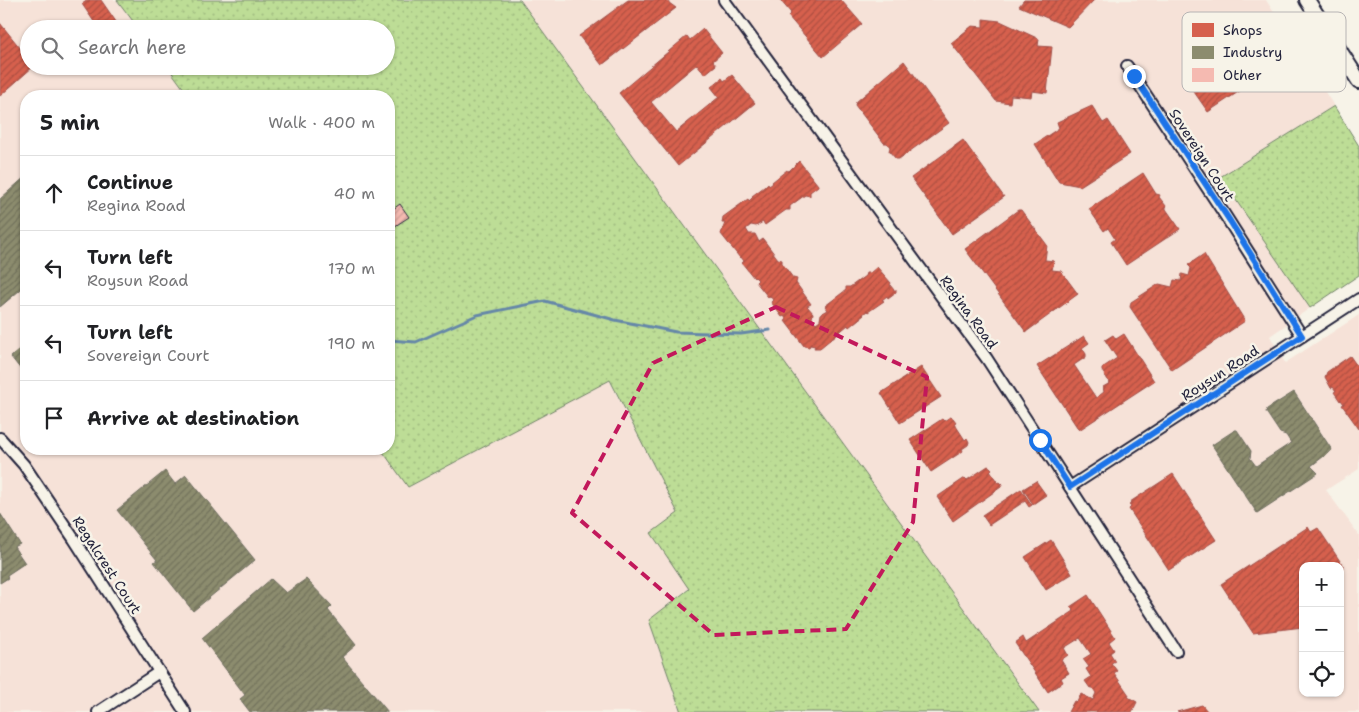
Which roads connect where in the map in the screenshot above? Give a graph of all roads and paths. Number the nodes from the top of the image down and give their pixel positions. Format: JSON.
{"nodes":[{"id":1,"x":724,"y":0,"type":"edge"},
{"id":2,"x":1307,"y":0,"type":"edge"},
{"id":3,"x":1315,"y":12,"type":"edge"},
{"id":4,"x":1346,"y":61,"type":"edge"},
{"id":5,"x":1127,"y":66,"type":"dead end"},
{"id":6,"x":1359,"y":81,"type":"edge"},
{"id":7,"x":1359,"y":299,"type":"edge"},
{"id":8,"x":1302,"y":336,"type":"junction"},
{"id":9,"x":0,"y":438,"type":"edge"},
{"id":10,"x":1070,"y":487,"type":"junction"},
{"id":11,"x":1176,"y":651,"type":"dead end"},
{"id":12,"x":159,"y":672,"type":"junction"},
{"id":13,"x":98,"y":712,"type":"edge"},
{"id":14,"x":185,"y":712,"type":"edge"}],
"edges":[{"from":1,"to":10,"type":"street","name":"Regina Road"},
{"from":2,"to":3,"type":"main road"},
{"from":4,"to":6,"type":"main road"},
{"from":5,"to":8,"type":"street","name":"Sovereign Court"},
{"from":7,"to":8,"type":"street","name":"Roysun Road"},
{"from":8,"to":10,"type":"street","name":"Roysun Road"},
{"from":9,"to":12,"type":"street","name":"Regalcrest Court"},
{"from":10,"to":11,"type":"street","name":"Regina Road"},
{"from":12,"to":13,"type":"street"},
{"from":12,"to":14,"type":"street","name":"Regalcrest Court"}]}
